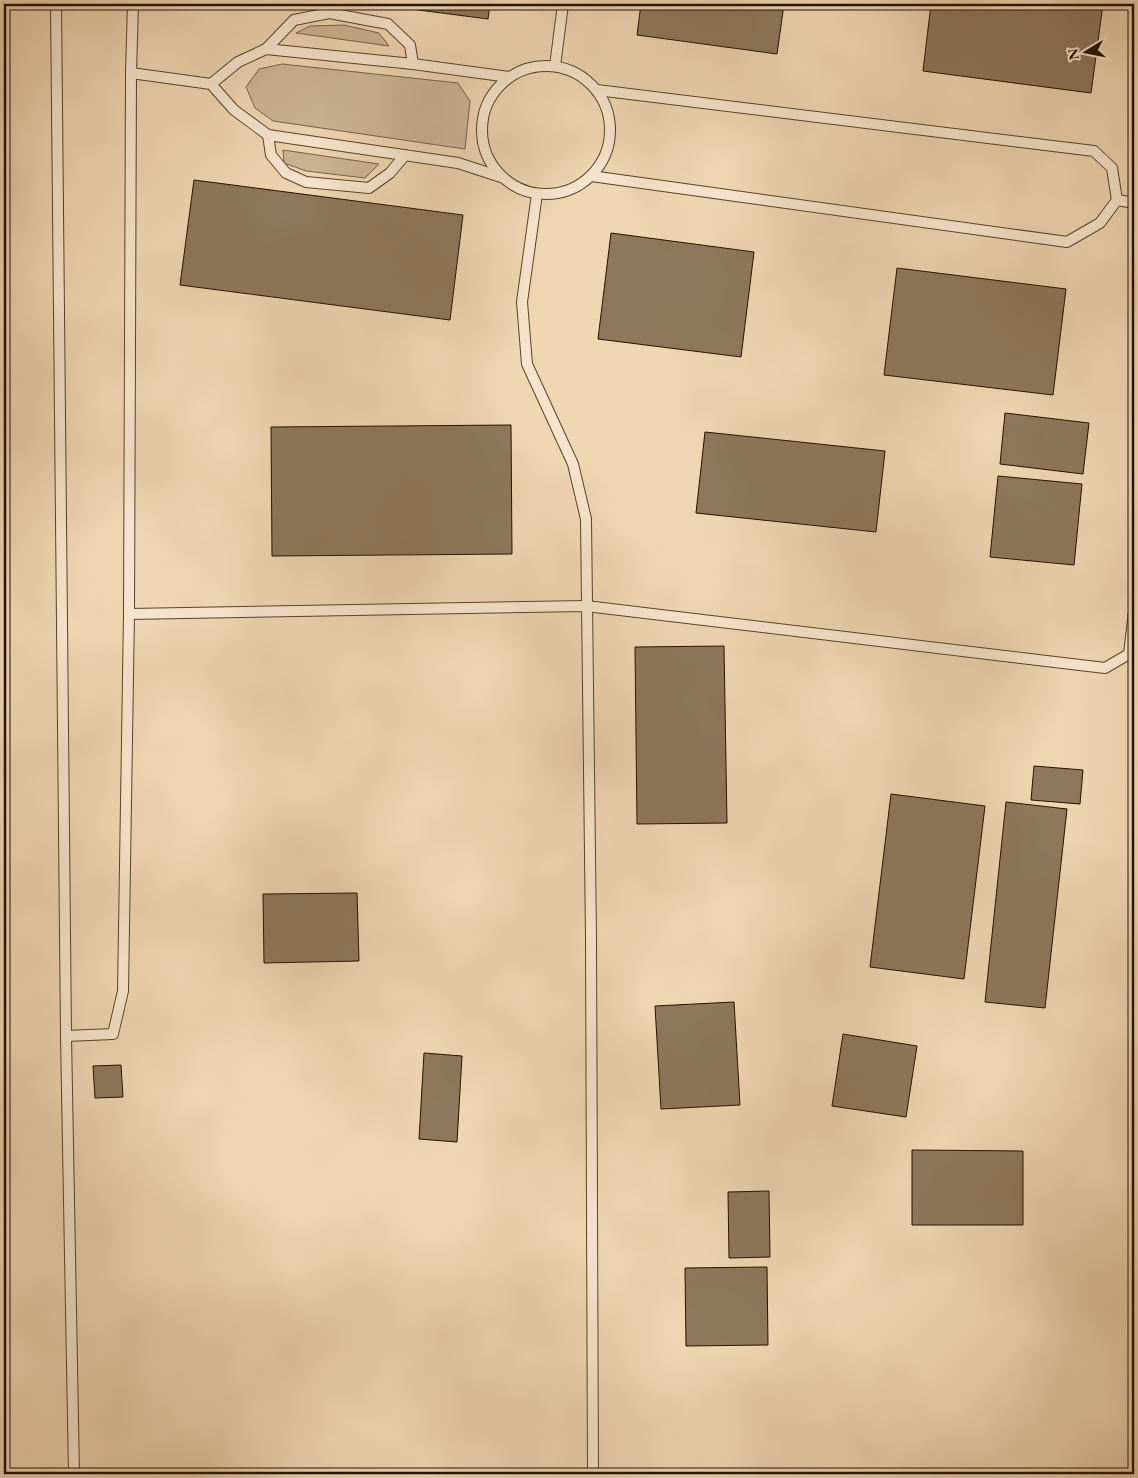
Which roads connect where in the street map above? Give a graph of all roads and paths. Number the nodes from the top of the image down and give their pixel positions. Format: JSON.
{"nodes":[{"id":1,"x":56,"y":4,"type":"edge"},
{"id":2,"x":133,"y":4,"type":"edge"},
{"id":3,"x":563,"y":4,"type":"edge"},
{"id":4,"x":266,"y":49,"type":"junction"},
{"id":5,"x":413,"y":64,"type":"junction"},
{"id":6,"x":555,"y":66,"type":"junction"},
{"id":7,"x":131,"y":72,"type":"junction"},
{"id":8,"x":510,"y":77,"type":"junction"},
{"id":9,"x":211,"y":84,"type":"junction"},
{"id":10,"x":597,"y":90,"type":"junction"},
{"id":11,"x":268,"y":135,"type":"junction"},
{"id":12,"x":405,"y":155,"type":"junction"},
{"id":13,"x":591,"y":176,"type":"junction"},
{"id":14,"x":502,"y":178,"type":"junction"},
{"id":15,"x":537,"y":194,"type":"junction"},
{"id":16,"x":1117,"y":200,"type":"junction"},
{"id":17,"x":1134,"y":203,"type":"edge"},
{"id":18,"x":586,"y":606,"type":"junction"},
{"id":19,"x":1134,"y":611,"type":"edge"},
{"id":20,"x":129,"y":614,"type":"junction"},
{"id":21,"x":66,"y":1036,"type":"junction"},
{"id":22,"x":74,"y":1474,"type":"edge"},
{"id":23,"x":593,"y":1474,"type":"edge"}],
"edges":[{"from":1,"to":21,"type":"lane"},
{"from":2,"to":7,"type":"lane"},
{"from":3,"to":6,"type":"lane"},
{"from":4,"to":5,"type":"lane"},
{"from":4,"to":5,"type":"lane"},
{"from":4,"to":9,"type":"lane"},
{"from":5,"to":8,"type":"lane"},
{"from":6,"to":8,"type":"lane"},
{"from":6,"to":10,"type":"lane"},
{"from":7,"to":9,"type":"lane"},
{"from":7,"to":20,"type":"lane"},
{"from":8,"to":14,"type":"lane"},
{"from":9,"to":11,"type":"lane"},
{"from":10,"to":13,"type":"lane"},
{"from":10,"to":16,"type":"lane"},
{"from":11,"to":12,"type":"lane"},
{"from":11,"to":12,"type":"lane"},
{"from":12,"to":14,"type":"lane"},
{"from":13,"to":15,"type":"lane"},
{"from":13,"to":16,"type":"lane"},
{"from":14,"to":15,"type":"lane"},
{"from":15,"to":18,"type":"lane"},
{"from":16,"to":17,"type":"lane"},
{"from":18,"to":19,"type":"lane"},
{"from":18,"to":20,"type":"lane"},
{"from":18,"to":23,"type":"lane"},
{"from":20,"to":21,"type":"lane"},
{"from":21,"to":22,"type":"lane"}]}
